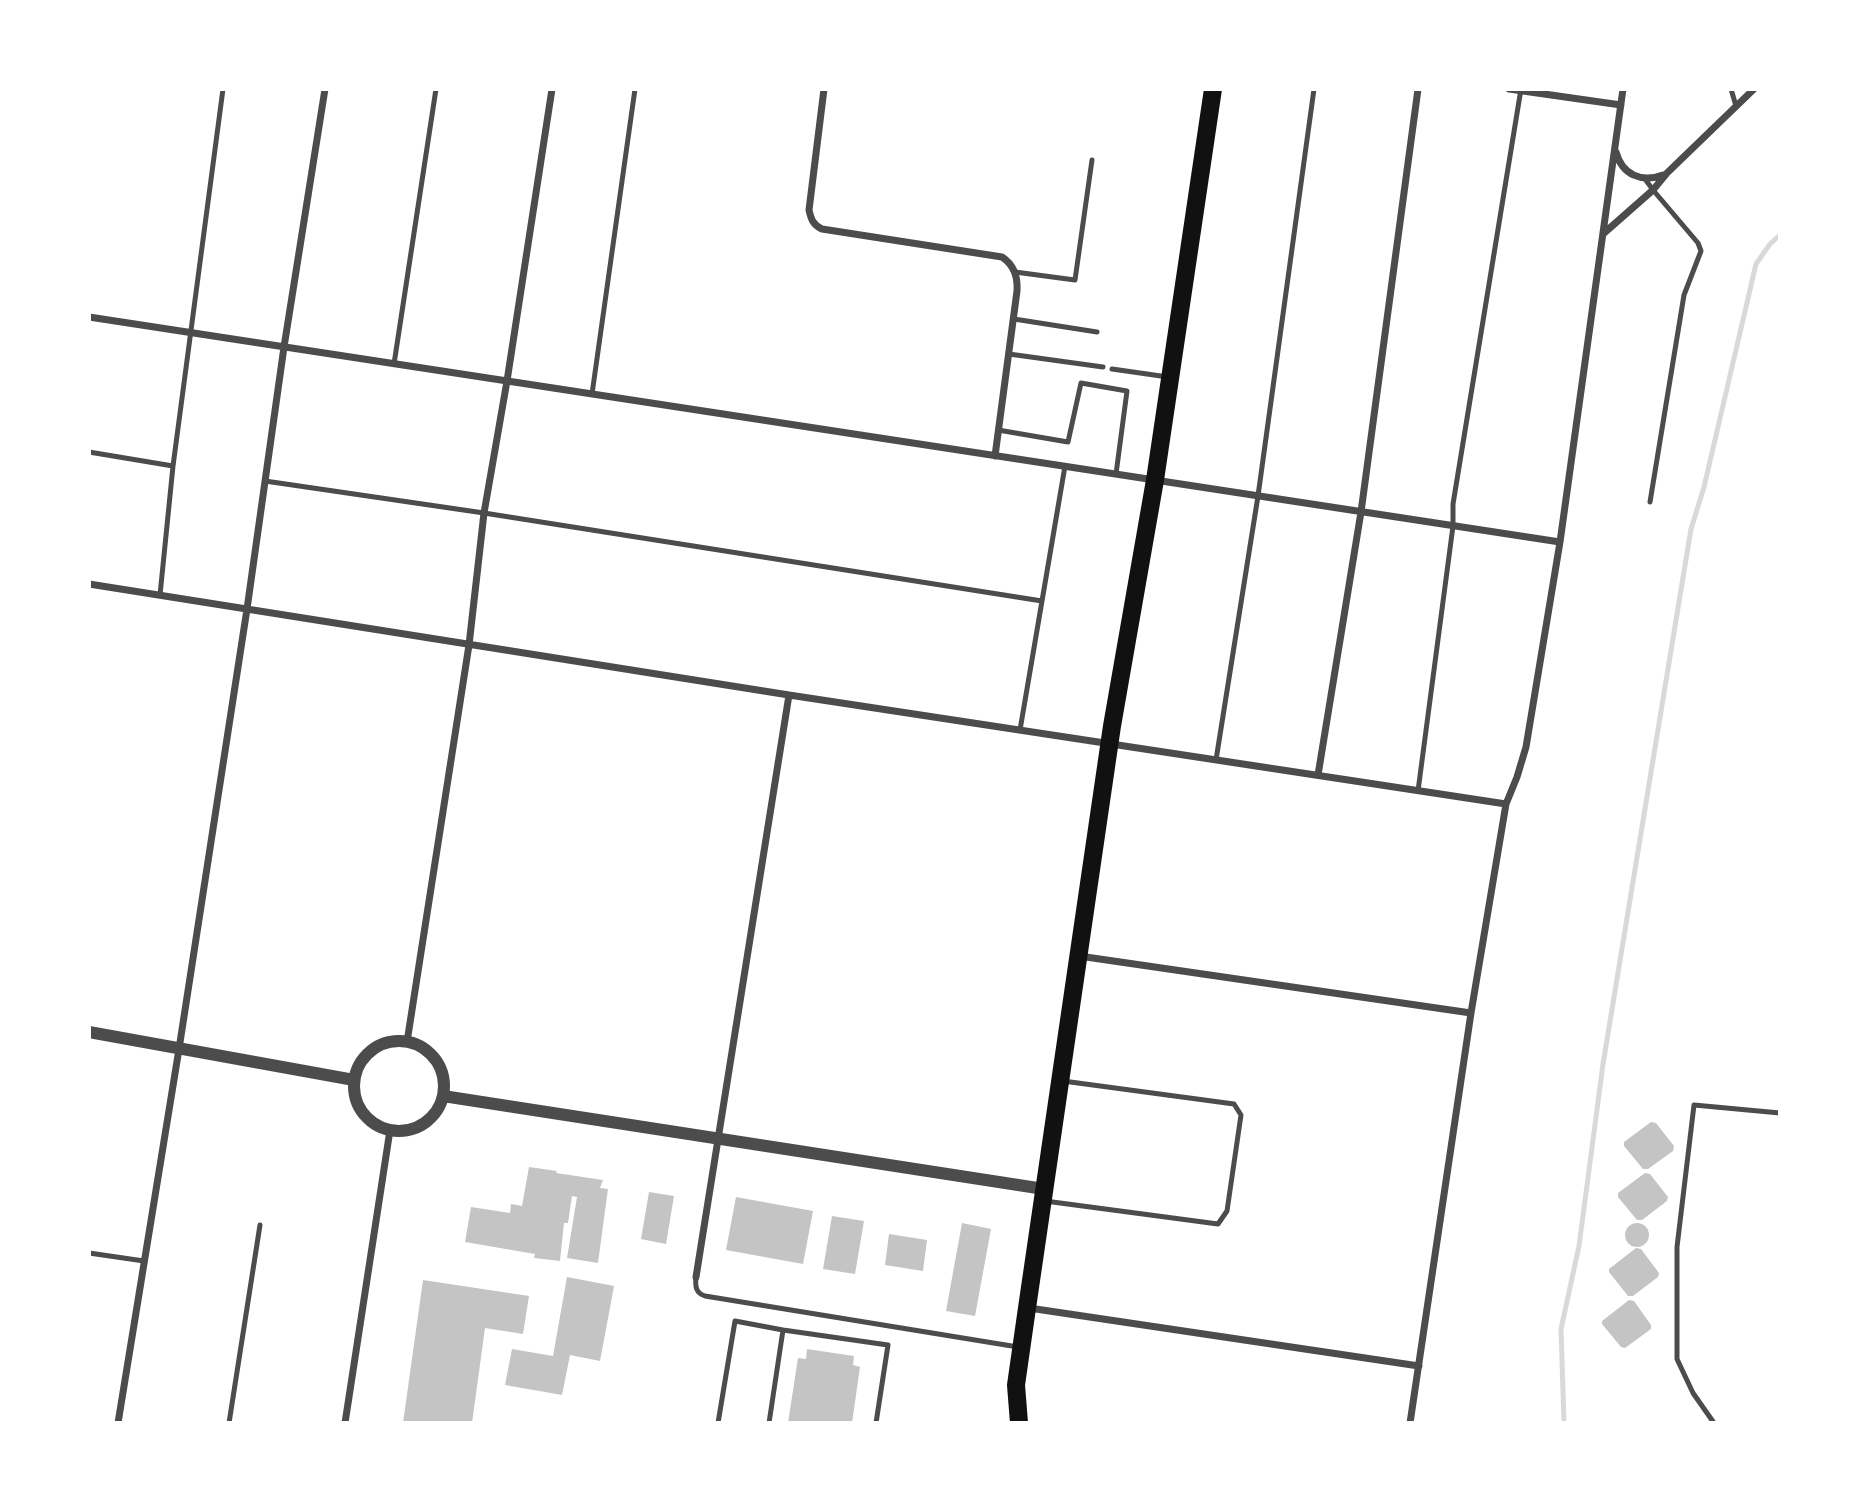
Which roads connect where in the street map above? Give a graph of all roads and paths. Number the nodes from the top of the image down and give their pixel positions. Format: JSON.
{"nodes":[{"id":1,"x":223,"y":89,"type":"edge"},
{"id":2,"x":325,"y":89,"type":"edge"},
{"id":3,"x":436,"y":89,"type":"edge"},
{"id":4,"x":552,"y":89,"type":"edge"},
{"id":5,"x":635,"y":89,"type":"edge"},
{"id":6,"x":824,"y":89,"type":"edge"},
{"id":7,"x":1213,"y":89,"type":"edge"},
{"id":8,"x":1314,"y":89,"type":"edge"},
{"id":9,"x":1418,"y":89,"type":"edge"},
{"id":10,"x":1509,"y":89,"type":"edge"},
{"id":11,"x":1623,"y":89,"type":"edge"},
{"id":12,"x":1731,"y":89,"type":"edge"},
{"id":13,"x":1754,"y":89,"type":"edge"},
{"id":14,"x":1520,"y":90,"type":"edge"},
{"id":15,"x":1621,"y":106,"type":"junction"},
{"id":16,"x":1737,"y":106,"type":"junction"},
{"id":17,"x":1615,"y":143,"type":"junction"},
{"id":18,"x":1092,"y":160,"type":"dead end"},
{"id":19,"x":1667,"y":173,"type":"junction"},
{"id":20,"x":1645,"y":179,"type":"junction"},
{"id":21,"x":1653,"y":190,"type":"junction"},
{"id":22,"x":1603,"y":234,"type":"junction"},
{"id":23,"x":1015,"y":272,"type":"junction"},
{"id":24,"x":89,"y":317,"type":"edge"},
{"id":25,"x":1014,"y":319,"type":"junction"},
{"id":26,"x":1097,"y":332,"type":"dead end"},
{"id":27,"x":191,"y":333,"type":"junction"},
{"id":28,"x":284,"y":347,"type":"junction"},
{"id":29,"x":1009,"y":354,"type":"junction"},
{"id":30,"x":394,"y":364,"type":"junction"},
{"id":31,"x":1103,"y":367,"type":"dead end"},
{"id":32,"x":1112,"y":369,"type":"dead end"},
{"id":33,"x":1171,"y":377,"type":"junction"},
{"id":34,"x":507,"y":381,"type":"junction"},
{"id":35,"x":592,"y":394,"type":"junction"},
{"id":36,"x":998,"y":430,"type":"junction"},
{"id":37,"x":89,"y":452,"type":"edge"},
{"id":38,"x":995,"y":456,"type":"junction"},
{"id":39,"x":173,"y":466,"type":"junction"},
{"id":40,"x":1065,"y":466,"type":"junction"},
{"id":41,"x":1116,"y":474,"type":"junction"},
{"id":42,"x":1156,"y":480,"type":"junction"},
{"id":43,"x":265,"y":481,"type":"junction"},
{"id":44,"x":1258,"y":496,"type":"junction"},
{"id":45,"x":1650,"y":502,"type":"dead end"},
{"id":46,"x":1361,"y":512,"type":"junction"},
{"id":47,"x":484,"y":513,"type":"junction"},
{"id":48,"x":1453,"y":526,"type":"junction"},
{"id":49,"x":1560,"y":542,"type":"junction"},
{"id":50,"x":89,"y":584,"type":"edge"},
{"id":51,"x":160,"y":595,"type":"junction"},
{"id":52,"x":1042,"y":601,"type":"junction"},
{"id":53,"x":247,"y":609,"type":"junction"},
{"id":54,"x":469,"y":645,"type":"junction"},
{"id":55,"x":789,"y":695,"type":"junction"},
{"id":56,"x":1020,"y":730,"type":"junction"},
{"id":57,"x":1109,"y":744,"type":"junction"},
{"id":58,"x":1216,"y":760,"type":"junction"},
{"id":59,"x":1318,"y":775,"type":"junction"},
{"id":60,"x":1418,"y":791,"type":"junction"},
{"id":61,"x":1506,"y":804,"type":"junction"},
{"id":62,"x":1078,"y":956,"type":"junction"},
{"id":63,"x":1471,"y":1013,"type":"junction"},
{"id":64,"x":89,"y":1032,"type":"edge"},
{"id":65,"x":407,"y":1042,"type":"junction"},
{"id":66,"x":179,"y":1049,"type":"junction"},
{"id":67,"x":354,"y":1080,"type":"junction"},
{"id":68,"x":1060,"y":1081,"type":"junction"},
{"id":69,"x":443,"y":1096,"type":"junction"},
{"id":70,"x":1780,"y":1113,"type":"edge"},
{"id":71,"x":390,"y":1130,"type":"junction"},
{"id":72,"x":717,"y":1139,"type":"junction"},
{"id":73,"x":1043,"y":1195,"type":"junction"},
{"id":74,"x":260,"y":1225,"type":"dead end"},
{"id":75,"x":89,"y":1252,"type":"edge"},
{"id":76,"x":144,"y":1261,"type":"junction"},
{"id":77,"x":696,"y":1278,"type":"joint"},
{"id":78,"x":1027,"y":1308,"type":"junction"},
{"id":79,"x":783,"y":1329,"type":"junction"},
{"id":80,"x":1021,"y":1348,"type":"junction"},
{"id":81,"x":1419,"y":1366,"type":"junction"},
{"id":82,"x":118,"y":1423,"type":"edge"},
{"id":83,"x":229,"y":1423,"type":"edge"},
{"id":84,"x":345,"y":1423,"type":"edge"},
{"id":85,"x":718,"y":1423,"type":"edge"},
{"id":86,"x":769,"y":1423,"type":"edge"},
{"id":87,"x":876,"y":1423,"type":"edge"},
{"id":88,"x":1019,"y":1423,"type":"edge"},
{"id":89,"x":1410,"y":1423,"type":"edge"},
{"id":90,"x":1714,"y":1423,"type":"edge"}],
"edges":[{"from":1,"to":27,"type":"lane"},
{"from":2,"to":28,"type":"street"},
{"from":3,"to":30,"type":"lane"},
{"from":4,"to":34,"type":"street"},
{"from":5,"to":35,"type":"lane"},
{"from":6,"to":23,"type":"street"},
{"from":7,"to":33,"type":"main road"},
{"from":8,"to":44,"type":"lane"},
{"from":9,"to":46,"type":"street"},
{"from":10,"to":14,"type":"street"},
{"from":11,"to":15,"type":"street"},
{"from":12,"to":16,"type":"lane"},
{"from":13,"to":16,"type":"street"},
{"from":14,"to":15,"type":"street"},
{"from":14,"to":48,"type":"lane"},
{"from":15,"to":17,"type":"street"},
{"from":16,"to":19,"type":"street"},
{"from":17,"to":20,"type":"street"},
{"from":17,"to":22,"type":"street"},
{"from":18,"to":23,"type":"lane"},
{"from":19,"to":20,"type":"street"},
{"from":19,"to":21,"type":"street"},
{"from":20,"to":21,"type":"lane"},
{"from":21,"to":22,"type":"street"},
{"from":21,"to":45,"type":"lane"},
{"from":22,"to":49,"type":"street"},
{"from":23,"to":25,"type":"street"},
{"from":24,"to":27,"type":"street"},
{"from":25,"to":26,"type":"lane"},
{"from":25,"to":29,"type":"street"},
{"from":27,"to":28,"type":"street"},
{"from":27,"to":39,"type":"lane"},
{"from":28,"to":30,"type":"street"},
{"from":28,"to":43,"type":"street"},
{"from":29,"to":31,"type":"lane"},
{"from":29,"to":36,"type":"street"},
{"from":30,"to":34,"type":"street"},
{"from":32,"to":33,"type":"lane"},
{"from":33,"to":42,"type":"main road"},
{"from":34,"to":35,"type":"street"},
{"from":34,"to":47,"type":"street"},
{"from":35,"to":38,"type":"street"},
{"from":36,"to":38,"type":"street"},
{"from":36,"to":41,"type":"lane"},
{"from":37,"to":39,"type":"lane"},
{"from":38,"to":40,"type":"street"},
{"from":39,"to":51,"type":"lane"},
{"from":40,"to":41,"type":"street"},
{"from":40,"to":52,"type":"lane"},
{"from":41,"to":42,"type":"street"},
{"from":42,"to":44,"type":"street"},
{"from":42,"to":57,"type":"main road"},
{"from":43,"to":47,"type":"lane"},
{"from":43,"to":53,"type":"street"},
{"from":44,"to":46,"type":"street"},
{"from":44,"to":58,"type":"lane"},
{"from":46,"to":48,"type":"street"},
{"from":46,"to":59,"type":"street"},
{"from":47,"to":52,"type":"lane"},
{"from":47,"to":54,"type":"street"},
{"from":48,"to":49,"type":"street"},
{"from":48,"to":60,"type":"lane"},
{"from":49,"to":61,"type":"street"},
{"from":50,"to":51,"type":"street"},
{"from":51,"to":53,"type":"street"},
{"from":52,"to":56,"type":"lane"},
{"from":53,"to":54,"type":"street"},
{"from":53,"to":66,"type":"street"},
{"from":54,"to":55,"type":"street"},
{"from":54,"to":65,"type":"street"},
{"from":55,"to":56,"type":"street"},
{"from":55,"to":72,"type":"street"},
{"from":56,"to":57,"type":"street"},
{"from":57,"to":58,"type":"street"},
{"from":57,"to":62,"type":"main road"},
{"from":58,"to":59,"type":"street"},
{"from":59,"to":60,"type":"street"},
{"from":60,"to":61,"type":"street"},
{"from":61,"to":63,"type":"street"},
{"from":62,"to":63,"type":"street"},
{"from":62,"to":68,"type":"main road"},
{"from":63,"to":81,"type":"street"},
{"from":64,"to":66,"type":"street"},
{"from":65,"to":67,"type":"street"},
{"from":65,"to":69,"type":"street"},
{"from":66,"to":67,"type":"street"},
{"from":66,"to":76,"type":"street"},
{"from":67,"to":71,"type":"street"},
{"from":68,"to":73,"type":"main road"},
{"from":68,"to":73,"type":"lane"},
{"from":69,"to":71,"type":"street"},
{"from":69,"to":72,"type":"street"},
{"from":70,"to":90,"type":"lane"},
{"from":71,"to":84,"type":"street"},
{"from":72,"to":73,"type":"street"},
{"from":72,"to":77,"type":"street"},
{"from":73,"to":78,"type":"main road"},
{"from":74,"to":83,"type":"lane"},
{"from":75,"to":76,"type":"lane"},
{"from":76,"to":82,"type":"street"},
{"from":77,"to":80,"type":"lane"},
{"from":78,"to":80,"type":"main road"},
{"from":78,"to":81,"type":"street"},
{"from":79,"to":85,"type":"lane"},
{"from":79,"to":86,"type":"lane"},
{"from":79,"to":87,"type":"lane"},
{"from":80,"to":88,"type":"main road"},
{"from":81,"to":89,"type":"street"}]}
